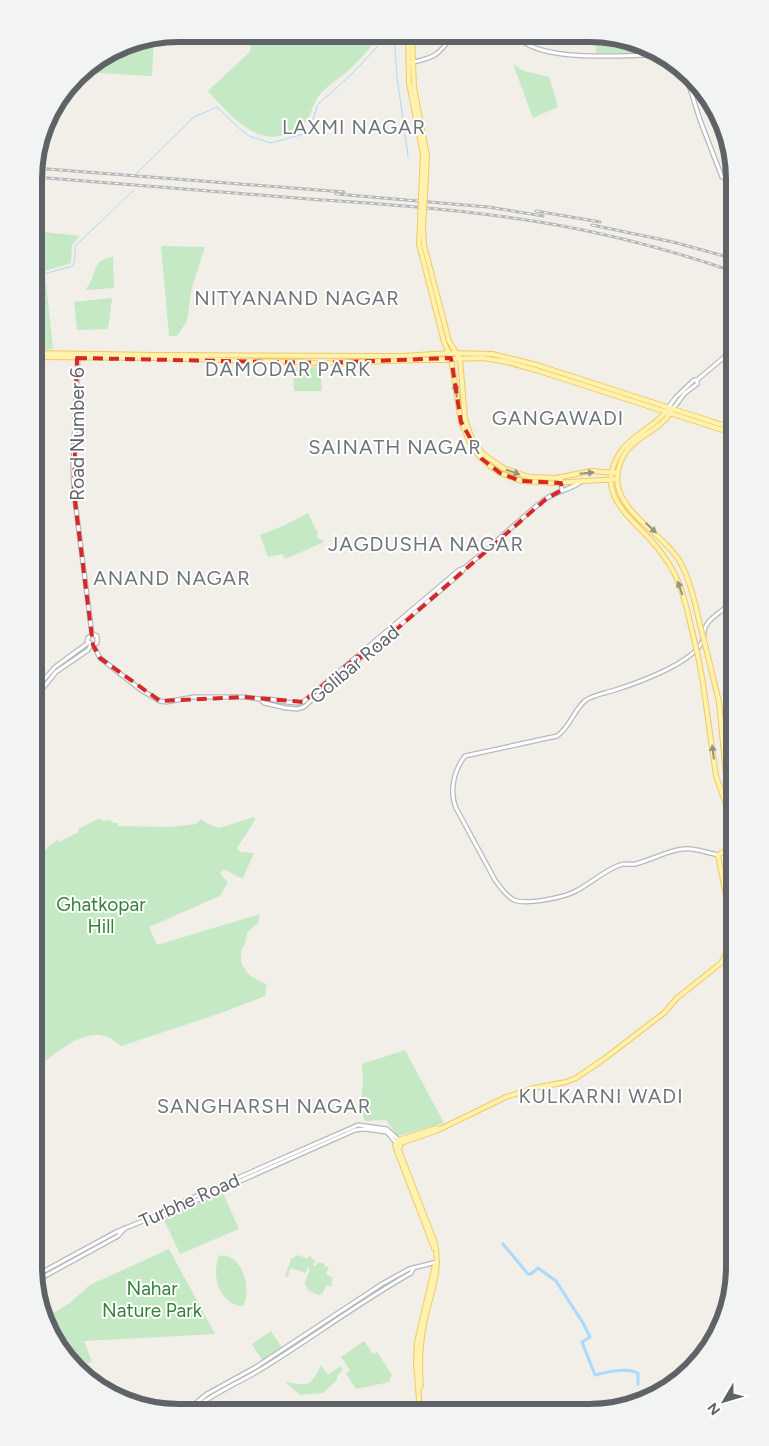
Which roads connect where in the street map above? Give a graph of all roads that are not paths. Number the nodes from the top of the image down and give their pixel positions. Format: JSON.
{"nodes":[{"id":1,"x":408,"y":42,"type":"edge"},
{"id":2,"x":412,"y":42,"type":"edge"},
{"id":3,"x":448,"y":42,"type":"edge"},
{"id":4,"x":525,"y":42,"type":"edge"},
{"id":5,"x":646,"y":55,"type":"edge"},
{"id":6,"x":410,"y":63,"type":"junction"},
{"id":7,"x":689,"y":85,"type":"edge"},
{"id":8,"x":726,"y":179,"type":"edge"},
{"id":9,"x":444,"y":333,"type":"junction"},
{"id":10,"x":444,"y":342,"type":"junction"},
{"id":11,"x":449,"y":352,"type":"junction"},
{"id":12,"x":42,"y":353,"type":"edge"},
{"id":13,"x":457,"y":353,"type":"junction"},
{"id":14,"x":431,"y":354,"type":"junction"},
{"id":15,"x":78,"y":355,"type":"junction"},
{"id":16,"x":726,"y":356,"type":"tunnel mouth"},
{"id":17,"x":42,"y":358,"type":"edge"},
{"id":18,"x":451,"y":358,"type":"junction"},
{"id":19,"x":460,"y":359,"type":"junction"},
{"id":20,"x":464,"y":409,"type":"junction"},
{"id":21,"x":458,"y":410,"type":"junction"},
{"id":22,"x":669,"y":411,"type":"junction"},
{"id":23,"x":725,"y":428,"type":"edge"},
{"id":24,"x":646,"y":429,"type":"junction"},
{"id":25,"x":650,"y":433,"type":"junction"},
{"id":26,"x":631,"y":443,"type":"junction"},
{"id":27,"x":624,"y":451,"type":"junction"},
{"id":28,"x":611,"y":473,"type":"junction"},
{"id":29,"x":618,"y":473,"type":"junction"},
{"id":30,"x":560,"y":477,"type":"junction"},
{"id":31,"x":610,"y":479,"type":"junction"},
{"id":32,"x":617,"y":479,"type":"junction"},
{"id":33,"x":584,"y":480,"type":"junction"},
{"id":34,"x":561,"y":483,"type":"junction"},
{"id":35,"x":562,"y":490,"type":"junction"},
{"id":36,"x":694,"y":602,"type":"junction"},
{"id":37,"x":685,"y":605,"type":"junction"},
{"id":38,"x":726,"y":607,"type":"edge"},
{"id":39,"x":92,"y":634,"type":"junction"},
{"id":40,"x":91,"y":644,"type":"junction"},
{"id":41,"x":76,"y":655,"type":"junction"},
{"id":42,"x":42,"y":682,"type":"edge"},
{"id":43,"x":42,"y":689,"type":"edge"},
{"id":44,"x":718,"y":697,"type":"junction"},
{"id":45,"x":706,"y":699,"type":"junction"},
{"id":46,"x":726,"y":775,"type":"edge"},
{"id":47,"x":726,"y":805,"type":"edge"},
{"id":48,"x":726,"y":850,"type":"edge"},
{"id":49,"x":718,"y":855,"type":"junction"},
{"id":50,"x":726,"y":896,"type":"edge"},
{"id":51,"x":726,"y":955,"type":"edge"},
{"id":52,"x":399,"y":1143,"type":"junction"},
{"id":53,"x":154,"y":1216,"type":"junction"},
{"id":54,"x":126,"y":1227,"type":"junction"},
{"id":55,"x":436,"y":1262,"type":"junction"},
{"id":56,"x":413,"y":1269,"type":"junction"},
{"id":57,"x":43,"y":1272,"type":"edge"},
{"id":58,"x":43,"y":1276,"type":"edge"},
{"id":59,"x":195,"y":1404,"type":"edge"},
{"id":60,"x":200,"y":1404,"type":"edge"},
{"id":61,"x":420,"y":1404,"type":"edge"}],
"edges":[{"from":1,"to":6,"type":"main road"},
{"from":2,"to":6,"type":"main road"},
{"from":3,"to":6,"type":"street"},
{"from":4,"to":5,"type":"street"},
{"from":6,"to":9,"type":"main road","bridge":true},
{"from":7,"to":8,"type":"street"},
{"from":9,"to":10,"type":"main road"},
{"from":9,"to":13,"type":"main road"},
{"from":10,"to":11,"type":"main road"},
{"from":10,"to":14,"type":"main road"},
{"from":11,"to":13,"type":"main road"},
{"from":11,"to":14,"type":"main road"},
{"from":11,"to":18,"type":"main road"},
{"from":12,"to":15,"type":"main road"},
{"from":13,"to":19,"type":"main road"},
{"from":13,"to":22,"type":"main road"},
{"from":14,"to":15,"type":"main road"},
{"from":15,"to":17,"type":"main road"},
{"from":15,"to":18,"type":"main road"},
{"from":15,"to":39,"type":"street","name":"Road Number 6"},
{"from":16,"to":22,"type":"street"},
{"from":18,"to":19,"type":"main road"},
{"from":21,"to":18,"type":"main road","one_way":true},
{"from":19,"to":20,"type":"main road"},
{"from":19,"to":22,"type":"main road"},
{"from":20,"to":21,"type":"main road"},
{"from":20,"to":30,"type":"main road","one_way":true},
{"from":21,"to":34,"type":"main road"},
{"from":22,"to":23,"type":"main road"},
{"from":22,"to":24,"type":"main road"},
{"from":22,"to":25,"type":"main road"},
{"from":24,"to":25,"type":"main road"},
{"from":24,"to":26,"type":"main road"},
{"from":25,"to":26,"type":"main road"},
{"from":26,"to":27,"type":"main road"},
{"from":27,"to":28,"type":"main road"},
{"from":27,"to":29,"type":"main road"},
{"from":28,"to":29,"type":"main road"},
{"from":30,"to":28,"type":"main road","one_way":true},
{"from":28,"to":31,"type":"main road"},
{"from":29,"to":32,"type":"main road"},
{"from":30,"to":34,"type":"street"},
{"from":31,"to":32,"type":"main road"},
{"from":31,"to":33,"type":"main road"},
{"from":37,"to":31,"type":"main road","one_way":true},
{"from":32,"to":36,"type":"main road","one_way":true},
{"from":33,"to":34,"type":"main road"},
{"from":33,"to":35,"type":"street","name":"Golibar Road"},
{"from":34,"to":35,"type":"street"},
{"from":35,"to":40,"type":"street","name":"Golibar Road"},
{"from":36,"to":37,"type":"main road"},
{"from":36,"to":44,"type":"main road","bridge":true},
{"from":37,"to":45,"type":"main road","bridge":true},
{"from":38,"to":49,"type":"street"},
{"from":39,"to":40,"type":"street"},
{"from":39,"to":40,"type":"street"},
{"from":40,"to":41,"type":"street"},
{"from":41,"to":42,"type":"street"},
{"from":41,"to":43,"type":"street"},
{"from":44,"to":45,"type":"main road"},
{"from":44,"to":46,"type":"main road"},
{"from":47,"to":45,"type":"main road","one_way":true},
{"from":48,"to":49,"type":"main road"},
{"from":49,"to":50,"type":"main road"},
{"from":51,"to":52,"type":"main road"},
{"from":52,"to":53,"type":"street"},
{"from":52,"to":53,"type":"street","name":"Turbhe Road"},
{"from":52,"to":55,"type":"main road"},
{"from":53,"to":54,"type":"street","name":"Turbhe Road"},
{"from":54,"to":57,"type":"street","name":"Turbhe Road"},
{"from":54,"to":58,"type":"street"},
{"from":55,"to":56,"type":"street"},
{"from":55,"to":61,"type":"main road"},
{"from":56,"to":59,"type":"street"},
{"from":56,"to":60,"type":"street"}]}
